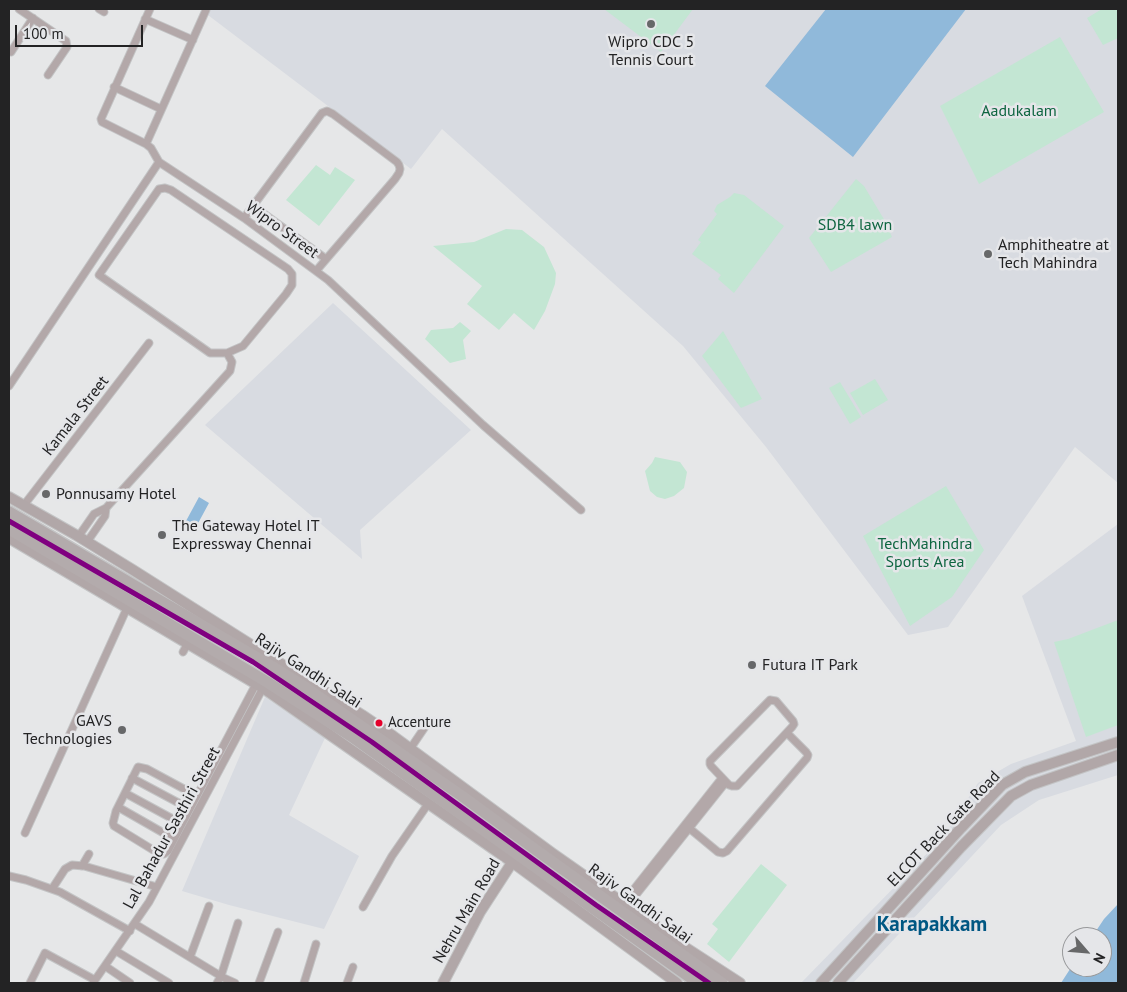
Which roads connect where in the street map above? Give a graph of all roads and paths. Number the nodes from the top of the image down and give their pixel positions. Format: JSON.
{"nodes":[{"id":1,"x":19,"y":9,"type":"edge"},
{"id":2,"x":150,"y":9,"type":"edge"},
{"id":3,"x":206,"y":10,"type":"dead end"},
{"id":4,"x":33,"y":18,"type":"junction"},
{"id":5,"x":146,"y":20,"type":"junction"},
{"id":6,"x":193,"y":40,"type":"junction"},
{"id":7,"x":11,"y":52,"type":"dead end"},
{"id":8,"x":48,"y":75,"type":"dead end"},
{"id":9,"x":114,"y":87,"type":"junction"},
{"id":10,"x":161,"y":109,"type":"junction"},
{"id":11,"x":146,"y":144,"type":"junction"},
{"id":12,"x":159,"y":162,"type":"junction"},
{"id":13,"x":253,"y":206,"type":"junction"},
{"id":14,"x":244,"y":218,"type":"junction"},
{"id":15,"x":326,"y":259,"type":"junction"},
{"id":16,"x":88,"y":268,"type":"junction"},
{"id":17,"x":316,"y":271,"type":"junction"},
{"id":18,"x":99,"y":275,"type":"junction"},
{"id":19,"x":149,"y":343,"type":"dead end"},
{"id":20,"x":227,"y":353,"type":"junction"},
{"id":21,"x":9,"y":386,"type":"edge"},
{"id":22,"x":9,"y":497,"type":"edge"},
{"id":23,"x":24,"y":505,"type":"junction"},
{"id":24,"x":106,"y":508,"type":"junction"},
{"id":25,"x":581,"y":510,"type":"dead end"},
{"id":26,"x":9,"y":512,"type":"edge"},
{"id":27,"x":9,"y":529,"type":"edge"},
{"id":28,"x":9,"y":538,"type":"edge"},
{"id":29,"x":83,"y":539,"type":"junction"},
{"id":30,"x":145,"y":591,"type":"junction"},
{"id":31,"x":117,"y":597,"type":"junction"},
{"id":32,"x":132,"y":606,"type":"junction"},
{"id":33,"x":170,"y":606,"type":"junction"},
{"id":34,"x":162,"y":620,"type":"junction"},
{"id":35,"x":264,"y":661,"type":"junction"},
{"id":36,"x":260,"y":682,"type":"junction"},
{"id":37,"x":427,"y":724,"type":"dead end"},
{"id":38,"x":787,"y":733,"type":"junction"},
{"id":39,"x":1118,"y":742,"type":"edge"},
{"id":40,"x":1095,"y":749,"type":"junction"},
{"id":41,"x":408,"y":753,"type":"junction"},
{"id":42,"x":1118,"y":755,"type":"edge"},
{"id":43,"x":1098,"y":762,"type":"junction"},
{"id":44,"x":396,"y":768,"type":"junction"},
{"id":45,"x":132,"y":778,"type":"junction"},
{"id":46,"x":724,"y":780,"type":"junction"},
{"id":47,"x":125,"y":793,"type":"junction"},
{"id":48,"x":197,"y":796,"type":"junction"},
{"id":49,"x":428,"y":804,"type":"junction"},
{"id":50,"x":118,"y":807,"type":"junction"},
{"id":51,"x":190,"y":809,"type":"junction"},
{"id":52,"x":182,"y":824,"type":"junction"},
{"id":53,"x":689,"y":828,"type":"junction"},
{"id":54,"x":24,"y":833,"type":"dead end"},
{"id":55,"x":174,"y":839,"type":"junction"},
{"id":56,"x":89,"y":854,"type":"dead end"},
{"id":57,"x":515,"y":859,"type":"junction"},
{"id":58,"x":82,"y":866,"type":"junction"},
{"id":59,"x":9,"y":876,"type":"edge"},
{"id":60,"x":158,"y":887,"type":"junction"},
{"id":61,"x":52,"y":889,"type":"junction"},
{"id":62,"x":625,"y":904,"type":"junction"},
{"id":63,"x":209,"y":906,"type":"dead end"},
{"id":64,"x":363,"y":907,"type":"dead end"},
{"id":65,"x":238,"y":923,"type":"dead end"},
{"id":66,"x":135,"y":924,"type":"junction"},
{"id":67,"x":130,"y":931,"type":"junction"},
{"id":68,"x":278,"y":932,"type":"dead end"},
{"id":69,"x":316,"y":944,"type":"dead end"},
{"id":70,"x":116,"y":951,"type":"junction"},
{"id":71,"x":190,"y":957,"type":"junction"},
{"id":72,"x":105,"y":966,"type":"junction"},
{"id":73,"x":353,"y":967,"type":"dead end"},
{"id":74,"x":221,"y":976,"type":"junction"},
{"id":75,"x":94,"y":982,"type":"edge"},
{"id":76,"x":30,"y":983,"type":"edge"},
{"id":77,"x":130,"y":983,"type":"edge"},
{"id":78,"x":169,"y":983,"type":"edge"},
{"id":79,"x":217,"y":983,"type":"edge"},
{"id":80,"x":235,"y":983,"type":"edge"},
{"id":81,"x":260,"y":983,"type":"edge"},
{"id":82,"x":304,"y":983,"type":"edge"},
{"id":83,"x":347,"y":983,"type":"edge"},
{"id":84,"x":443,"y":983,"type":"edge"},
{"id":85,"x":677,"y":983,"type":"edge"},
{"id":86,"x":698,"y":983,"type":"edge"},
{"id":87,"x":722,"y":983,"type":"edge"},
{"id":88,"x":740,"y":983,"type":"edge"},
{"id":89,"x":821,"y":983,"type":"edge"},
{"id":90,"x":838,"y":983,"type":"edge"}],
"edges":[{"from":1,"to":4,"type":"street"},
{"from":2,"to":5,"type":"street"},
{"from":3,"to":6,"type":"street"},
{"from":4,"to":7,"type":"street"},
{"from":4,"to":8,"type":"street"},
{"from":5,"to":6,"type":"street"},
{"from":5,"to":9,"type":"street"},
{"from":6,"to":10,"type":"street"},
{"from":9,"to":10,"type":"street"},
{"from":9,"to":11,"type":"street"},
{"from":10,"to":11,"type":"street"},
{"from":11,"to":12,"type":"street"},
{"from":12,"to":14,"type":"street","name":"Wipro Street"},
{"from":12,"to":16,"type":"street"},
{"from":13,"to":14,"type":"street"},
{"from":13,"to":15,"type":"street"},
{"from":13,"to":15,"type":"street"},
{"from":14,"to":17,"type":"street","name":"Wipro Street"},
{"from":15,"to":17,"type":"street"},
{"from":16,"to":18,"type":"street"},
{"from":16,"to":21,"type":"street"},
{"from":17,"to":25,"type":"street","name":"Wipro Street"},
{"from":18,"to":20,"type":"street"},
{"from":18,"to":20,"type":"street"},
{"from":19,"to":23,"type":"street","name":"Kamala Street"},
{"from":20,"to":24,"type":"street"},
{"from":22,"to":23,"type":"street"},
{"from":23,"to":29,"type":"street"},
{"from":24,"to":29,"type":"street"},
{"from":24,"to":29,"type":"street"},
{"from":26,"to":30,"type":"main road","name":"Rajiv Gandhi Salai"},
{"from":27,"to":31,"type":"main road","name":"Rajiv Gandhi Salai"},
{"from":28,"to":31,"type":"street"},
{"from":29,"to":41,"type":"street"},
{"from":30,"to":32,"type":"main road"},
{"from":30,"to":33,"type":"main road","name":"Rajiv Gandhi Salai"},
{"from":31,"to":32,"type":"main road","name":"Rajiv Gandhi Salai"},
{"from":32,"to":34,"type":"main road","name":"Rajiv Gandhi Salai"},
{"from":32,"to":36,"type":"street"},
{"from":32,"to":54,"type":"street"},
{"from":33,"to":34,"type":"main road"},
{"from":33,"to":35,"type":"main road","name":"Rajiv Gandhi Salai"},
{"from":34,"to":36,"type":"main road","name":"Rajiv Gandhi Salai"},
{"from":35,"to":36,"type":"main road"},
{"from":35,"to":41,"type":"main road","name":"Rajiv Gandhi Salai"},
{"from":36,"to":44,"type":"main road","name":"Rajiv Gandhi Salai"},
{"from":36,"to":48,"type":"street"},
{"from":36,"to":49,"type":"street"},
{"from":36,"to":60,"type":"street","name":"Lal Bahadur Sasthiri Street"},
{"from":37,"to":41,"type":"street"},
{"from":38,"to":46,"type":"street"},
{"from":38,"to":46,"type":"street"},
{"from":38,"to":53,"type":"street"},
{"from":39,"to":40,"type":"street","name":"ELCOT Back Gate Road"},
{"from":40,"to":43,"type":"street"},
{"from":40,"to":89,"type":"street","name":"ELCOT Back Gate Road"},
{"from":41,"to":44,"type":"main road"},
{"from":41,"to":62,"type":"street"},
{"from":41,"to":87,"type":"main road","name":"Rajiv Gandhi Salai"},
{"from":42,"to":43,"type":"street","name":"ELCOT Back Gate Road"},
{"from":43,"to":90,"type":"street","name":"ELCOT Back Gate Road"},
{"from":44,"to":57,"type":"main road","name":"Rajiv Gandhi Salai"},
{"from":45,"to":47,"type":"street"},
{"from":45,"to":48,"type":"street"},
{"from":45,"to":51,"type":"street"},
{"from":46,"to":53,"type":"street"},
{"from":46,"to":62,"type":"street"},
{"from":47,"to":50,"type":"street"},
{"from":47,"to":52,"type":"street"},
{"from":48,"to":51,"type":"street"},
{"from":49,"to":57,"type":"street"},
{"from":49,"to":64,"type":"street"},
{"from":50,"to":55,"type":"street"},
{"from":50,"to":55,"type":"street"},
{"from":51,"to":52,"type":"street"},
{"from":52,"to":55,"type":"street"},
{"from":53,"to":62,"type":"street"},
{"from":56,"to":58,"type":"street"},
{"from":57,"to":84,"type":"street","name":"Nehru Main Road"},
{"from":57,"to":85,"type":"street"},
{"from":57,"to":86,"type":"main road","name":"Rajiv Gandhi Salai"},
{"from":58,"to":60,"type":"street"},
{"from":58,"to":61,"type":"street"},
{"from":59,"to":61,"type":"street"},
{"from":60,"to":66,"type":"street","name":"Lal Bahadur Sasthiri Street"},
{"from":61,"to":67,"type":"street"},
{"from":62,"to":88,"type":"street"},
{"from":63,"to":71,"type":"street"},
{"from":65,"to":74,"type":"street"},
{"from":66,"to":67,"type":"street","name":"Lal Bahadur Sasthiri Street"},
{"from":66,"to":71,"type":"street"},
{"from":67,"to":70,"type":"street","name":"Lal Bahadur Sasthiri Street"},
{"from":68,"to":81,"type":"street"},
{"from":69,"to":82,"type":"street"},
{"from":70,"to":72,"type":"street","name":"Lal Bahadur Sasthiri Street"},
{"from":70,"to":78,"type":"street"},
{"from":71,"to":74,"type":"street"},
{"from":72,"to":75,"type":"street","name":"Lal Bahadur Sasthiri Street"},
{"from":72,"to":77,"type":"street"},
{"from":73,"to":83,"type":"street"},
{"from":74,"to":79,"type":"street"},
{"from":74,"to":80,"type":"street"},
{"from":75,"to":76,"type":"street"}]}
